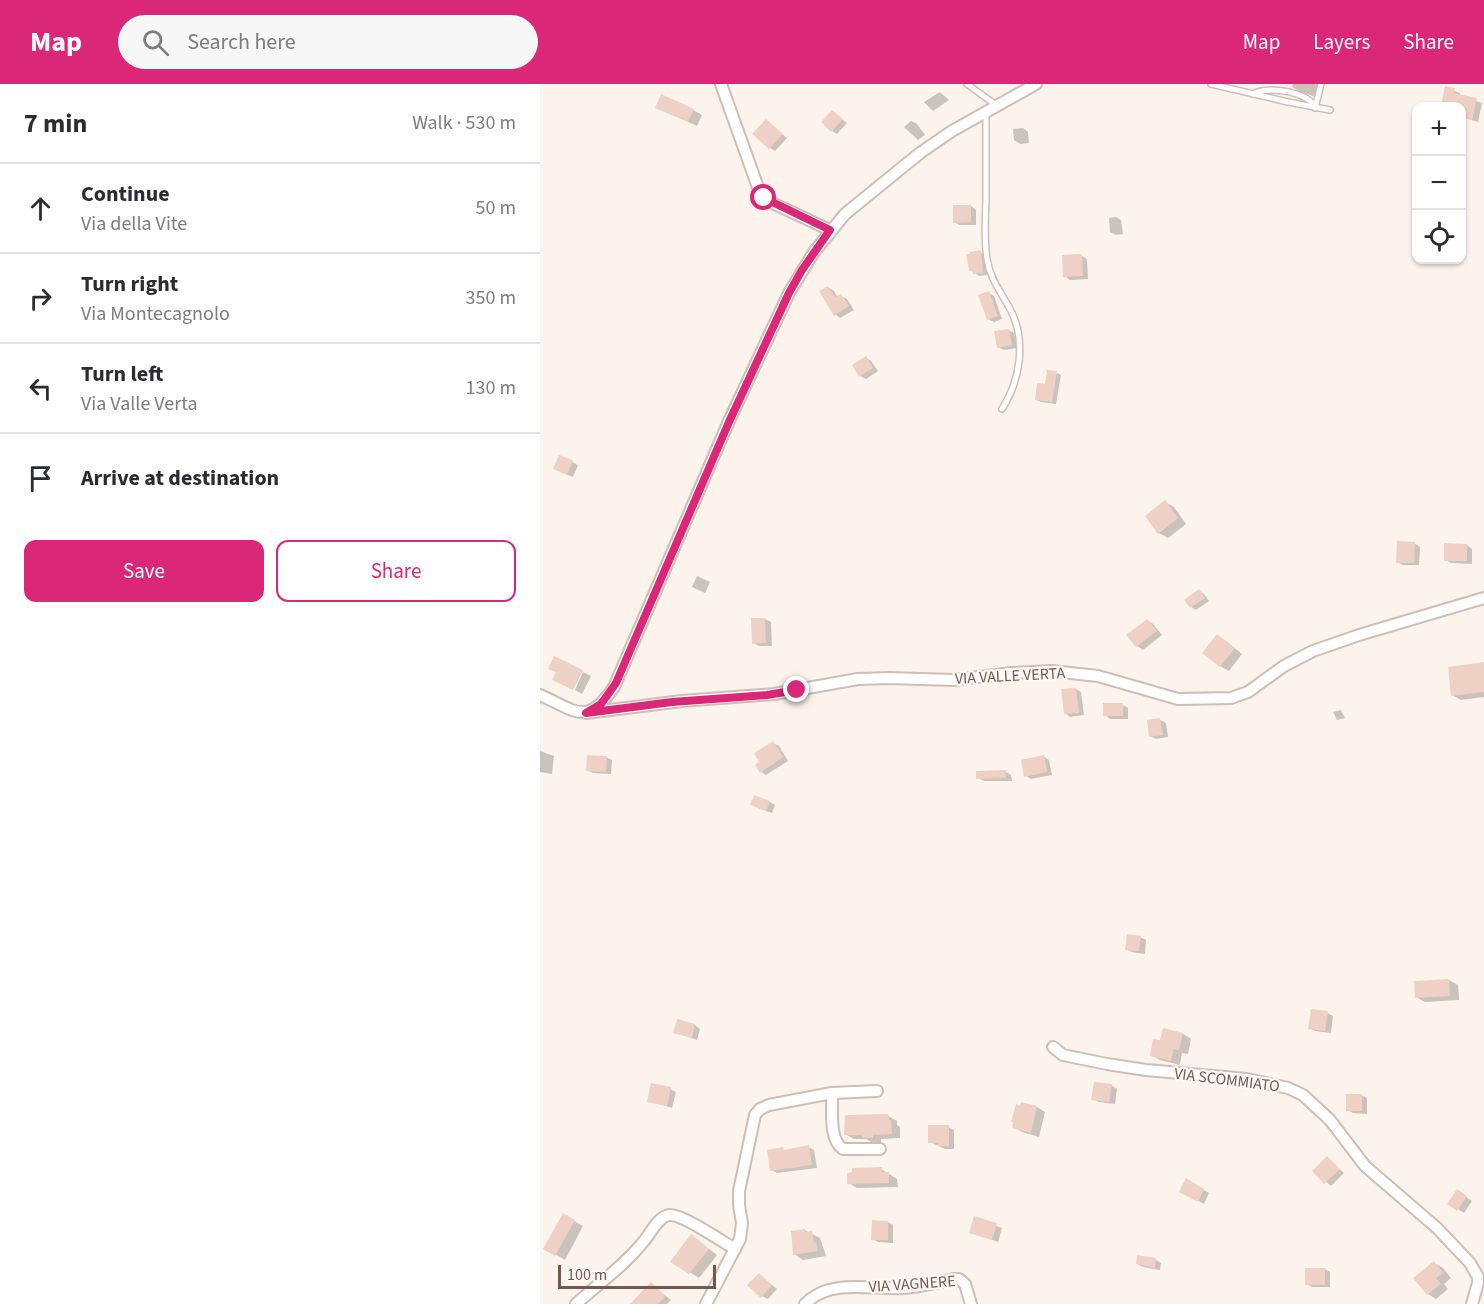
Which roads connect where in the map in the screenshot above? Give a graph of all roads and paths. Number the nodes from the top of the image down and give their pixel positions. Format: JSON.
{"nodes":[{"id":1,"x":721,"y":84,"type":"edge"},
{"id":2,"x":967,"y":84,"type":"edge"},
{"id":3,"x":1036,"y":84,"type":"edge"},
{"id":4,"x":1211,"y":84,"type":"edge"},
{"id":5,"x":1320,"y":84,"type":"edge"},
{"id":6,"x":1253,"y":94,"type":"junction"},
{"id":7,"x":991,"y":108,"type":"junction"},
{"id":8,"x":1315,"y":108,"type":"junction"},
{"id":9,"x":1330,"y":110,"type":"dead end"},
{"id":10,"x":830,"y":230,"type":"junction"},
{"id":11,"x":1002,"y":409,"type":"dead end"},
{"id":12,"x":1484,"y":598,"type":"edge"},
{"id":13,"x":540,"y":695,"type":"edge"},
{"id":14,"x":586,"y":713,"type":"junction"},
{"id":15,"x":1053,"y":1047,"type":"dead end"},
{"id":16,"x":877,"y":1091,"type":"dead end"},
{"id":17,"x":832,"y":1093,"type":"junction"},
{"id":18,"x":880,"y":1149,"type":"dead end"},
{"id":19,"x":735,"y":1249,"type":"junction"},
{"id":20,"x":576,"y":1304,"type":"edge"},
{"id":21,"x":706,"y":1304,"type":"edge"},
{"id":22,"x":805,"y":1304,"type":"edge"},
{"id":23,"x":972,"y":1304,"type":"edge"},
{"id":24,"x":1472,"y":1304,"type":"edge"}],
"edges":[{"from":1,"to":10,"type":"street"},
{"from":2,"to":7,"type":"lane"},
{"from":3,"to":7,"type":"street"},
{"from":4,"to":6,"type":"lane"},
{"from":5,"to":8,"type":"lane"},
{"from":6,"to":8,"type":"lane"},
{"from":6,"to":8,"type":"lane"},
{"from":7,"to":10,"type":"street"},
{"from":7,"to":11,"type":"lane"},
{"from":8,"to":9,"type":"lane"},
{"from":10,"to":14,"type":"street"},
{"from":12,"to":14,"type":"street","name":"VIA VALLE VERTA"},
{"from":13,"to":14,"type":"street"},
{"from":15,"to":24,"type":"street","name":"VIA SCOMMIATO"},
{"from":16,"to":17,"type":"street"},
{"from":17,"to":18,"type":"street"},
{"from":17,"to":19,"type":"street"},
{"from":19,"to":20,"type":"street"},
{"from":19,"to":21,"type":"street"},
{"from":22,"to":23,"type":"street","name":"VIA VAGNERE"}]}
